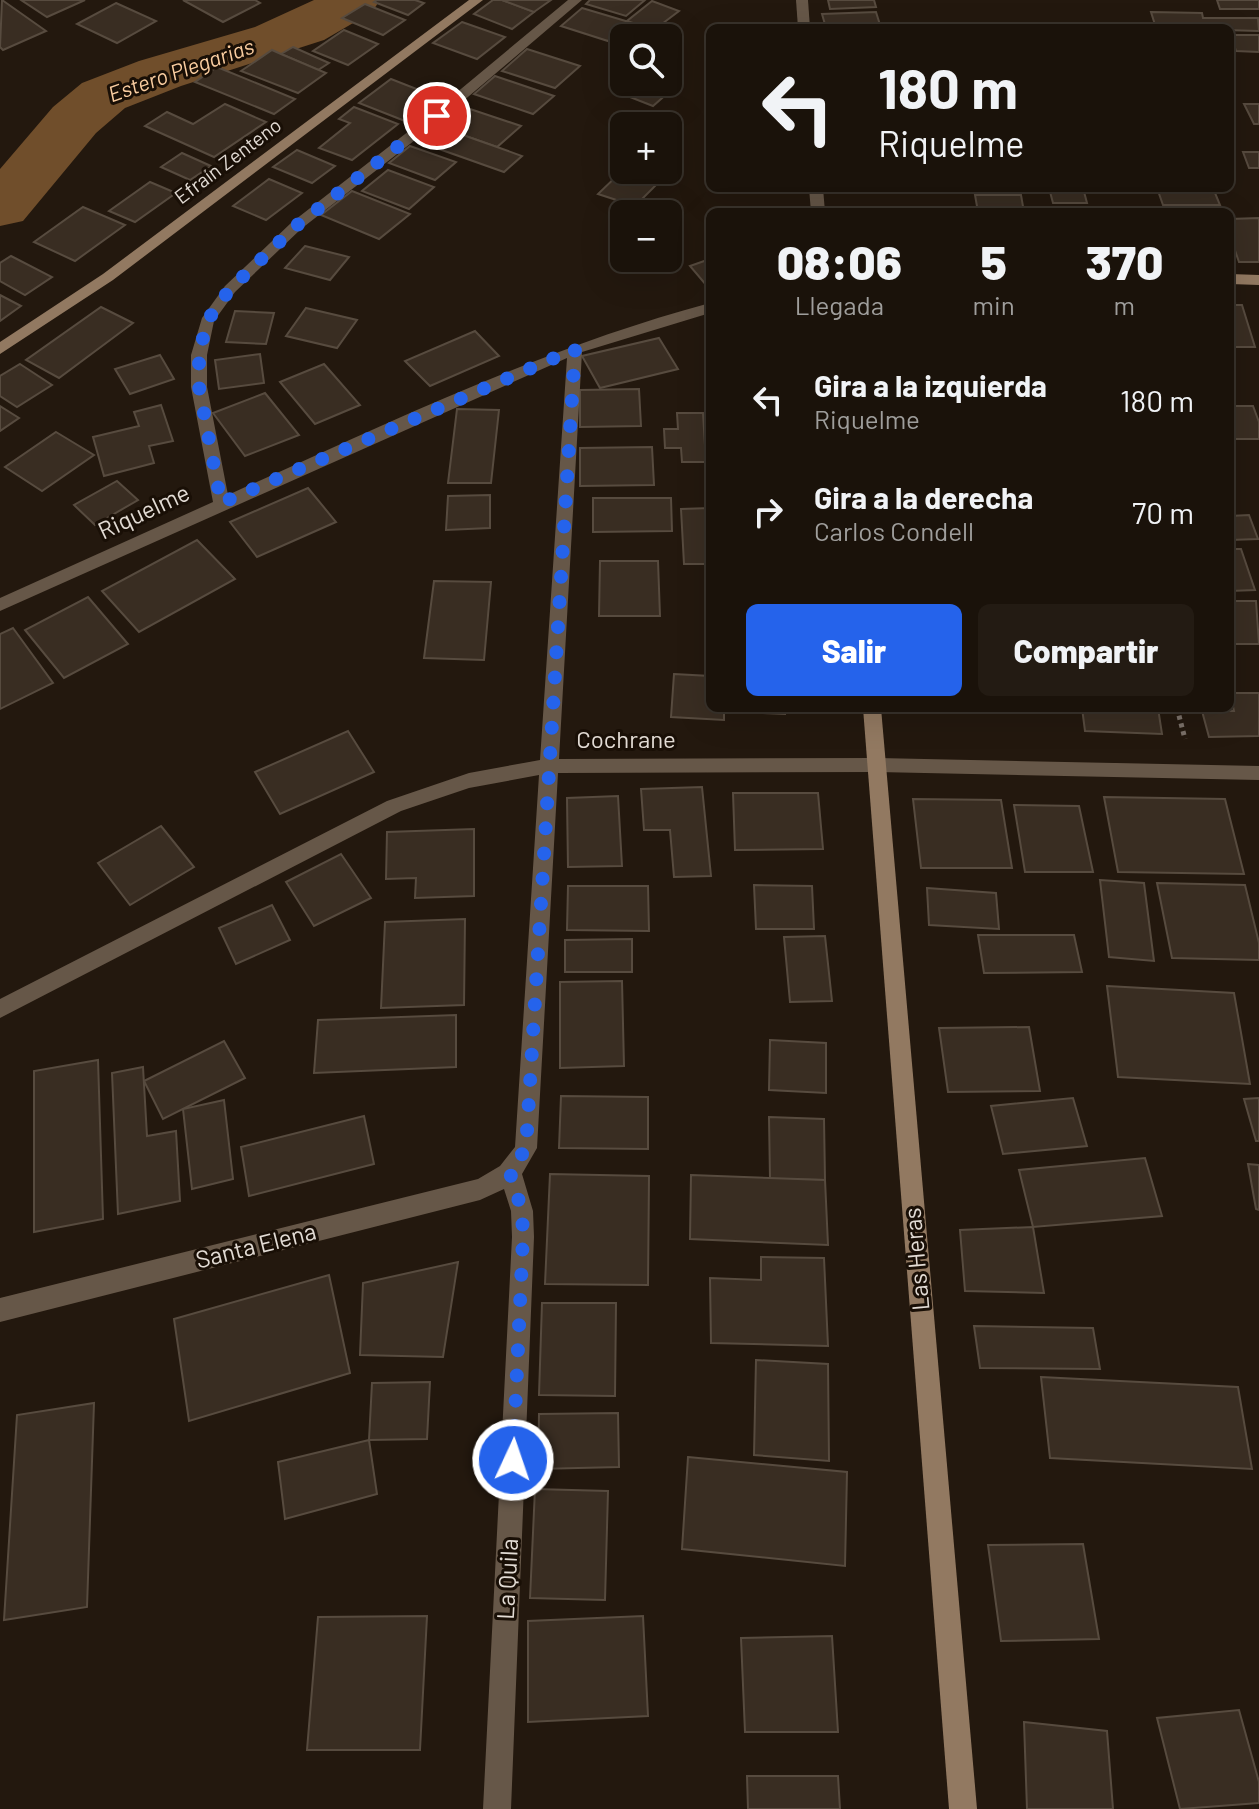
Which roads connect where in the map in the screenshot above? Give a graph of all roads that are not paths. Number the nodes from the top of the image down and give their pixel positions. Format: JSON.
{"nodes":[{"id":1,"x":477,"y":0,"type":"edge"},
{"id":2,"x":576,"y":0,"type":"edge"},
{"id":3,"x":802,"y":0,"type":"edge"},
{"id":4,"x":804,"y":24,"type":"edge"},
{"id":5,"x":1234,"y":279,"type":"edge"},
{"id":6,"x":1259,"y":280,"type":"edge"},
{"id":7,"x":706,"y":309,"type":"edge"},
{"id":8,"x":0,"y":349,"type":"edge"},
{"id":9,"x":575,"y":349,"type":"junction"},
{"id":10,"x":221,"y":503,"type":"junction"},
{"id":11,"x":0,"y":605,"type":"edge"},
{"id":12,"x":872,"y":712,"type":"edge"},
{"id":13,"x":878,"y":765,"type":"junction"},
{"id":14,"x":550,"y":766,"type":"junction"},
{"id":15,"x":1259,"y":773,"type":"edge"},
{"id":16,"x":0,"y":1009,"type":"edge"},
{"id":17,"x":510,"y":1173,"type":"junction"},
{"id":18,"x":0,"y":1310,"type":"edge"},
{"id":19,"x":497,"y":1809,"type":"edge"},
{"id":20,"x":963,"y":1809,"type":"edge"}],
"edges":[{"from":1,"to":8,"type":"street","name":"Efraín Zenteno"},
{"from":2,"to":10,"type":"street"},
{"from":3,"to":4,"type":"street"},
{"from":5,"to":6,"type":"street"},
{"from":7,"to":9,"type":"street","name":"Riquelme"},
{"from":9,"to":10,"type":"street","name":"Riquelme"},
{"from":9,"to":14,"type":"street"},
{"from":10,"to":11,"type":"street","name":"Riquelme"},
{"from":12,"to":13,"type":"street","name":"Las Heras"},
{"from":13,"to":14,"type":"street","name":"Cochrane"},
{"from":13,"to":15,"type":"street","name":"Cochrane"},
{"from":13,"to":20,"type":"street","name":"Las Heras"},
{"from":14,"to":16,"type":"street","name":"Cochrane"},
{"from":14,"to":17,"type":"street"},
{"from":17,"to":18,"type":"street","name":"Santa Elena"},
{"from":17,"to":19,"type":"street","name":"La Quila"}]}
